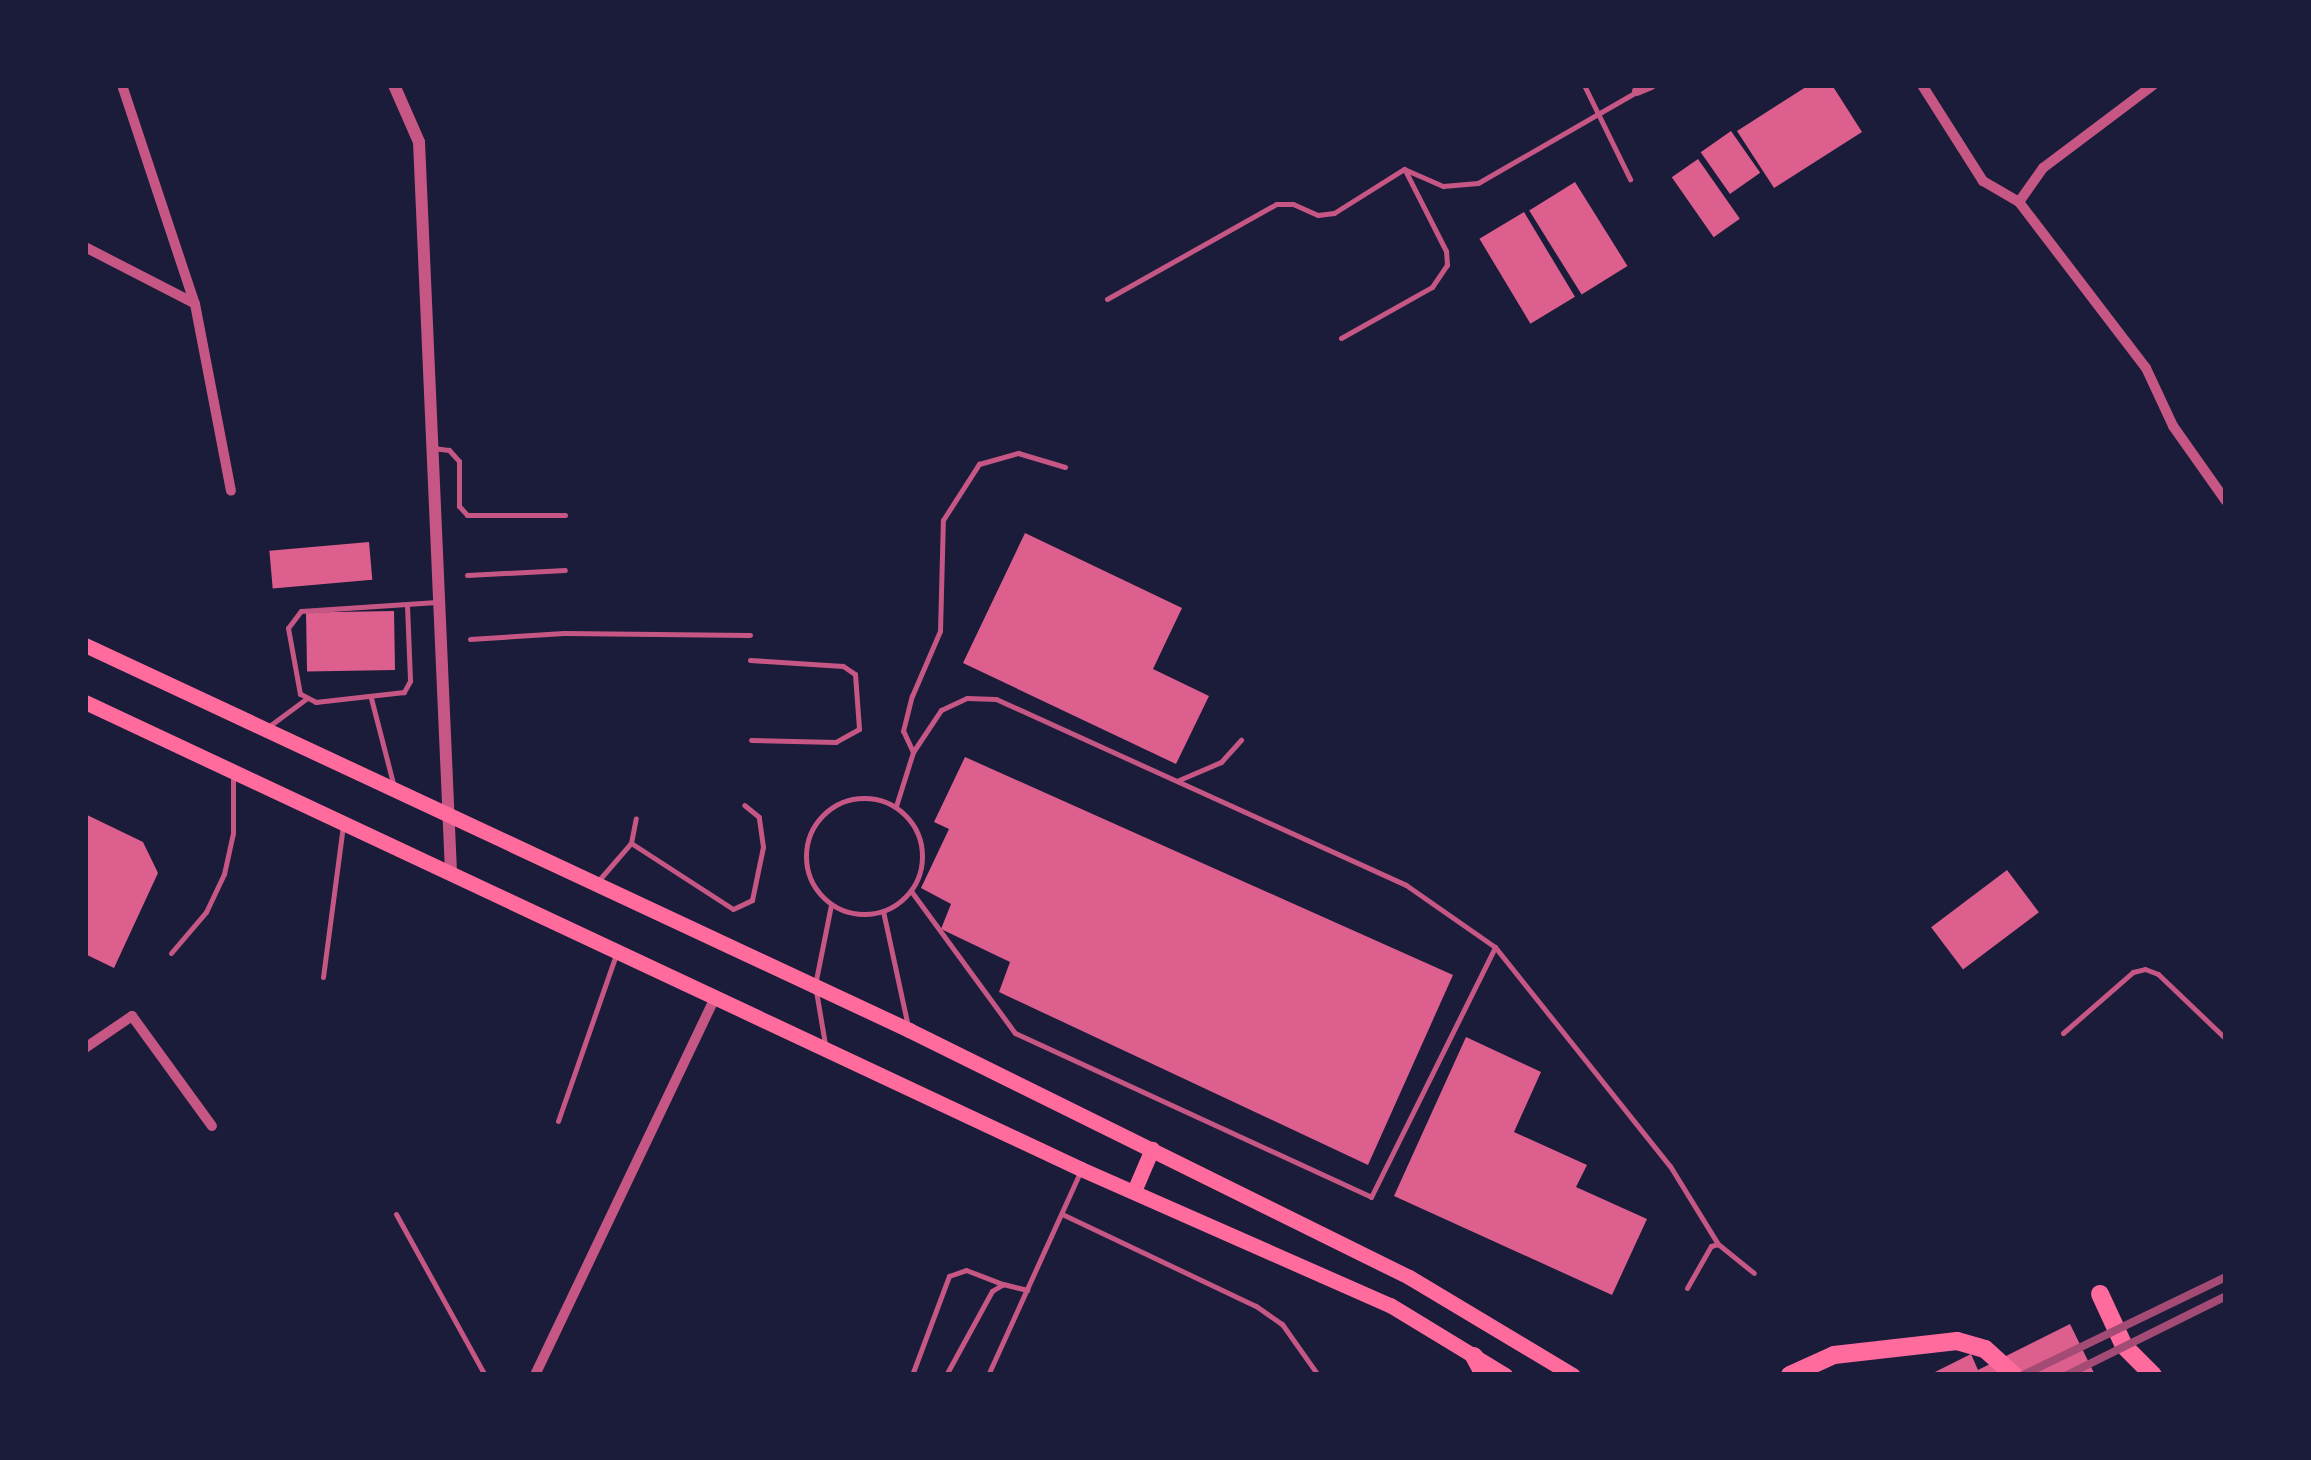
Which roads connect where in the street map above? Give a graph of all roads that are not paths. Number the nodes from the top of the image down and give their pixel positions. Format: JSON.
{"nodes":[{"id":1,"x":122,"y":85,"type":"edge"},
{"id":2,"x":394,"y":85,"type":"edge"},
{"id":3,"x":1584,"y":85,"type":"edge"},
{"id":4,"x":1651,"y":85,"type":"edge"},
{"id":5,"x":1922,"y":85,"type":"edge"},
{"id":6,"x":2153,"y":85,"type":"edge"},
{"id":7,"x":1637,"y":91,"type":"joint"},
{"id":8,"x":1596,"y":115,"type":"junction"},
{"id":9,"x":1404,"y":170,"type":"junction"},
{"id":10,"x":1630,"y":179,"type":"dead end"},
{"id":11,"x":2019,"y":202,"type":"junction"},
{"id":12,"x":85,"y":247,"type":"edge"},
{"id":13,"x":1107,"y":298,"type":"dead end"},
{"id":14,"x":195,"y":304,"type":"junction"},
{"id":15,"x":1341,"y":338,"type":"dead end"},
{"id":16,"x":433,"y":448,"type":"junction"},
{"id":17,"x":1066,"y":467,"type":"dead end"},
{"id":18,"x":231,"y":490,"type":"dead end"},
{"id":19,"x":2226,"y":501,"type":"edge"},
{"id":20,"x":565,"y":515,"type":"dead end"},
{"id":21,"x":565,"y":570,"type":"dead end"},
{"id":22,"x":467,"y":575,"type":"dead end"},
{"id":23,"x":440,"y":602,"type":"junction"},
{"id":24,"x":406,"y":605,"type":"junction"},
{"id":25,"x":750,"y":635,"type":"dead end"},
{"id":26,"x":470,"y":638,"type":"dead end"},
{"id":27,"x":85,"y":645,"type":"edge"},
{"id":28,"x":750,"y":660,"type":"dead end"},
{"id":29,"x":371,"y":698,"type":"junction"},
{"id":30,"x":306,"y":699,"type":"junction"},
{"id":31,"x":85,"y":702,"type":"edge"},
{"id":32,"x":266,"y":729,"type":"junction"},
{"id":33,"x":750,"y":740,"type":"dead end"},
{"id":34,"x":1242,"y":740,"type":"dead end"},
{"id":35,"x":913,"y":752,"type":"junction"},
{"id":36,"x":232,"y":772,"type":"junction"},
{"id":37,"x":1176,"y":781,"type":"junction"},
{"id":38,"x":394,"y":786,"type":"junction"},
{"id":39,"x":744,"y":805,"type":"dead end"},
{"id":40,"x":896,"y":806,"type":"junction"},
{"id":41,"x":449,"y":811,"type":"junction"},
{"id":42,"x":636,"y":818,"type":"dead end"},
{"id":43,"x":343,"y":823,"type":"junction"},
{"id":44,"x":632,"y":843,"type":"junction"},
{"id":45,"x":451,"y":874,"type":"junction"},
{"id":46,"x":597,"y":882,"type":"junction"},
{"id":47,"x":911,"y":891,"type":"junction"},
{"id":48,"x":832,"y":905,"type":"junction"},
{"id":49,"x":884,"y":911,"type":"junction"},
{"id":50,"x":1495,"y":947,"type":"junction"},
{"id":51,"x":617,"y":952,"type":"junction"},
{"id":52,"x":171,"y":953,"type":"dead end"},
{"id":53,"x":323,"y":976,"type":"dead end"},
{"id":54,"x":815,"y":985,"type":"junction"},
{"id":55,"x":716,"y":996,"type":"junction"},
{"id":56,"x":909,"y":1030,"type":"junction"},
{"id":57,"x":2063,"y":1033,"type":"dead end"},
{"id":58,"x":2226,"y":1038,"type":"edge"},
{"id":59,"x":85,"y":1048,"type":"edge"},
{"id":60,"x":827,"y":1050,"type":"junction"},
{"id":61,"x":558,"y":1121,"type":"dead end"},
{"id":62,"x":212,"y":1126,"type":"dead end"},
{"id":63,"x":1152,"y":1149,"type":"junction"},
{"id":64,"x":1082,"y":1169,"type":"junction"},
{"id":65,"x":1134,"y":1191,"type":"junction"},
{"id":66,"x":396,"y":1214,"type":"dead end"},
{"id":67,"x":1062,"y":1214,"type":"junction"},
{"id":68,"x":1718,"y":1244,"type":"junction"},
{"id":69,"x":1754,"y":1273,"type":"dead end"},
{"id":70,"x":1003,"y":1284,"type":"junction"},
{"id":71,"x":1687,"y":1288,"type":"dead end"},
{"id":72,"x":1028,"y":1290,"type":"junction"},
{"id":73,"x":2100,"y":1294,"type":"dead end"},
{"id":74,"x":1474,"y":1356,"type":"junction"},
{"id":75,"x":486,"y":1375,"type":"edge"},
{"id":76,"x":535,"y":1375,"type":"edge"},
{"id":77,"x":912,"y":1375,"type":"edge"},
{"id":78,"x":946,"y":1375,"type":"edge"},
{"id":79,"x":988,"y":1375,"type":"edge"},
{"id":80,"x":1318,"y":1375,"type":"edge"},
{"id":81,"x":1484,"y":1375,"type":"edge"},
{"id":82,"x":1505,"y":1375,"type":"edge"},
{"id":83,"x":1573,"y":1375,"type":"edge"},
{"id":84,"x":1790,"y":1375,"type":"edge"},
{"id":85,"x":2014,"y":1375,"type":"edge"},
{"id":86,"x":2153,"y":1375,"type":"edge"}],
"edges":[{"from":1,"to":14,"type":"street"},
{"from":2,"to":16,"type":"street"},
{"from":3,"to":8,"type":"lane"},
{"from":4,"to":7,"type":"street"},
{"from":5,"to":11,"type":"street"},
{"from":6,"to":11,"type":"street"},
{"from":7,"to":8,"type":"lane"},
{"from":8,"to":9,"type":"lane"},
{"from":8,"to":10,"type":"lane"},
{"from":9,"to":13,"type":"lane"},
{"from":9,"to":15,"type":"lane"},
{"from":11,"to":19,"type":"street"},
{"from":12,"to":14,"type":"street"},
{"from":14,"to":18,"type":"street"},
{"from":16,"to":20,"type":"lane"},
{"from":16,"to":23,"type":"street"},
{"from":17,"to":35,"type":"lane"},
{"from":21,"to":22,"type":"lane"},
{"from":23,"to":24,"type":"lane"},
{"from":23,"to":41,"type":"street"},
{"from":24,"to":29,"type":"lane"},
{"from":24,"to":30,"type":"lane"},
{"from":25,"to":26,"type":"lane"},
{"from":27,"to":32,"type":"main road"},
{"from":28,"to":33,"type":"lane"},
{"from":29,"to":30,"type":"lane"},
{"from":29,"to":38,"type":"lane"},
{"from":30,"to":32,"type":"lane"},
{"from":31,"to":36,"type":"main road"},
{"from":32,"to":38,"type":"main road"},
{"from":34,"to":37,"type":"lane"},
{"from":35,"to":37,"type":"lane"},
{"from":35,"to":40,"type":"lane"},
{"from":36,"to":43,"type":"main road"},
{"from":36,"to":52,"type":"lane"},
{"from":37,"to":50,"type":"lane"},
{"from":38,"to":41,"type":"main road"},
{"from":39,"to":44,"type":"lane"},
{"from":40,"to":47,"type":"lane"},
{"from":40,"to":48,"type":"lane"},
{"from":41,"to":45,"type":"street"},
{"from":41,"to":46,"type":"main road"},
{"from":42,"to":44,"type":"lane"},
{"from":43,"to":45,"type":"main road"},
{"from":43,"to":53,"type":"lane"},
{"from":44,"to":46,"type":"lane"},
{"from":45,"to":51,"type":"main road"},
{"from":46,"to":54,"type":"main road"},
{"from":47,"to":49,"type":"lane"},
{"from":47,"to":50,"type":"lane"},
{"from":48,"to":49,"type":"lane"},
{"from":48,"to":54,"type":"lane"},
{"from":49,"to":56,"type":"lane"},
{"from":50,"to":68,"type":"lane"},
{"from":51,"to":55,"type":"main road"},
{"from":51,"to":61,"type":"lane"},
{"from":54,"to":56,"type":"main road"},
{"from":54,"to":60,"type":"lane"},
{"from":55,"to":60,"type":"main road"},
{"from":55,"to":76,"type":"street"},
{"from":56,"to":63,"type":"main road"},
{"from":57,"to":58,"type":"lane"},
{"from":59,"to":62,"type":"street"},
{"from":60,"to":64,"type":"main road"},
{"from":63,"to":65,"type":"main road"},
{"from":63,"to":83,"type":"main road"},
{"from":64,"to":65,"type":"main road"},
{"from":64,"to":67,"type":"lane"},
{"from":65,"to":74,"type":"main road"},
{"from":66,"to":75,"type":"lane"},
{"from":67,"to":72,"type":"lane"},
{"from":67,"to":80,"type":"lane"},
{"from":68,"to":69,"type":"lane"},
{"from":68,"to":71,"type":"lane"},
{"from":70,"to":72,"type":"lane"},
{"from":70,"to":77,"type":"lane"},
{"from":70,"to":78,"type":"lane"},
{"from":72,"to":79,"type":"lane"},
{"from":73,"to":86,"type":"highway"},
{"from":74,"to":81,"type":"highway"},
{"from":74,"to":82,"type":"main road"},
{"from":84,"to":85,"type":"highway"}]}
